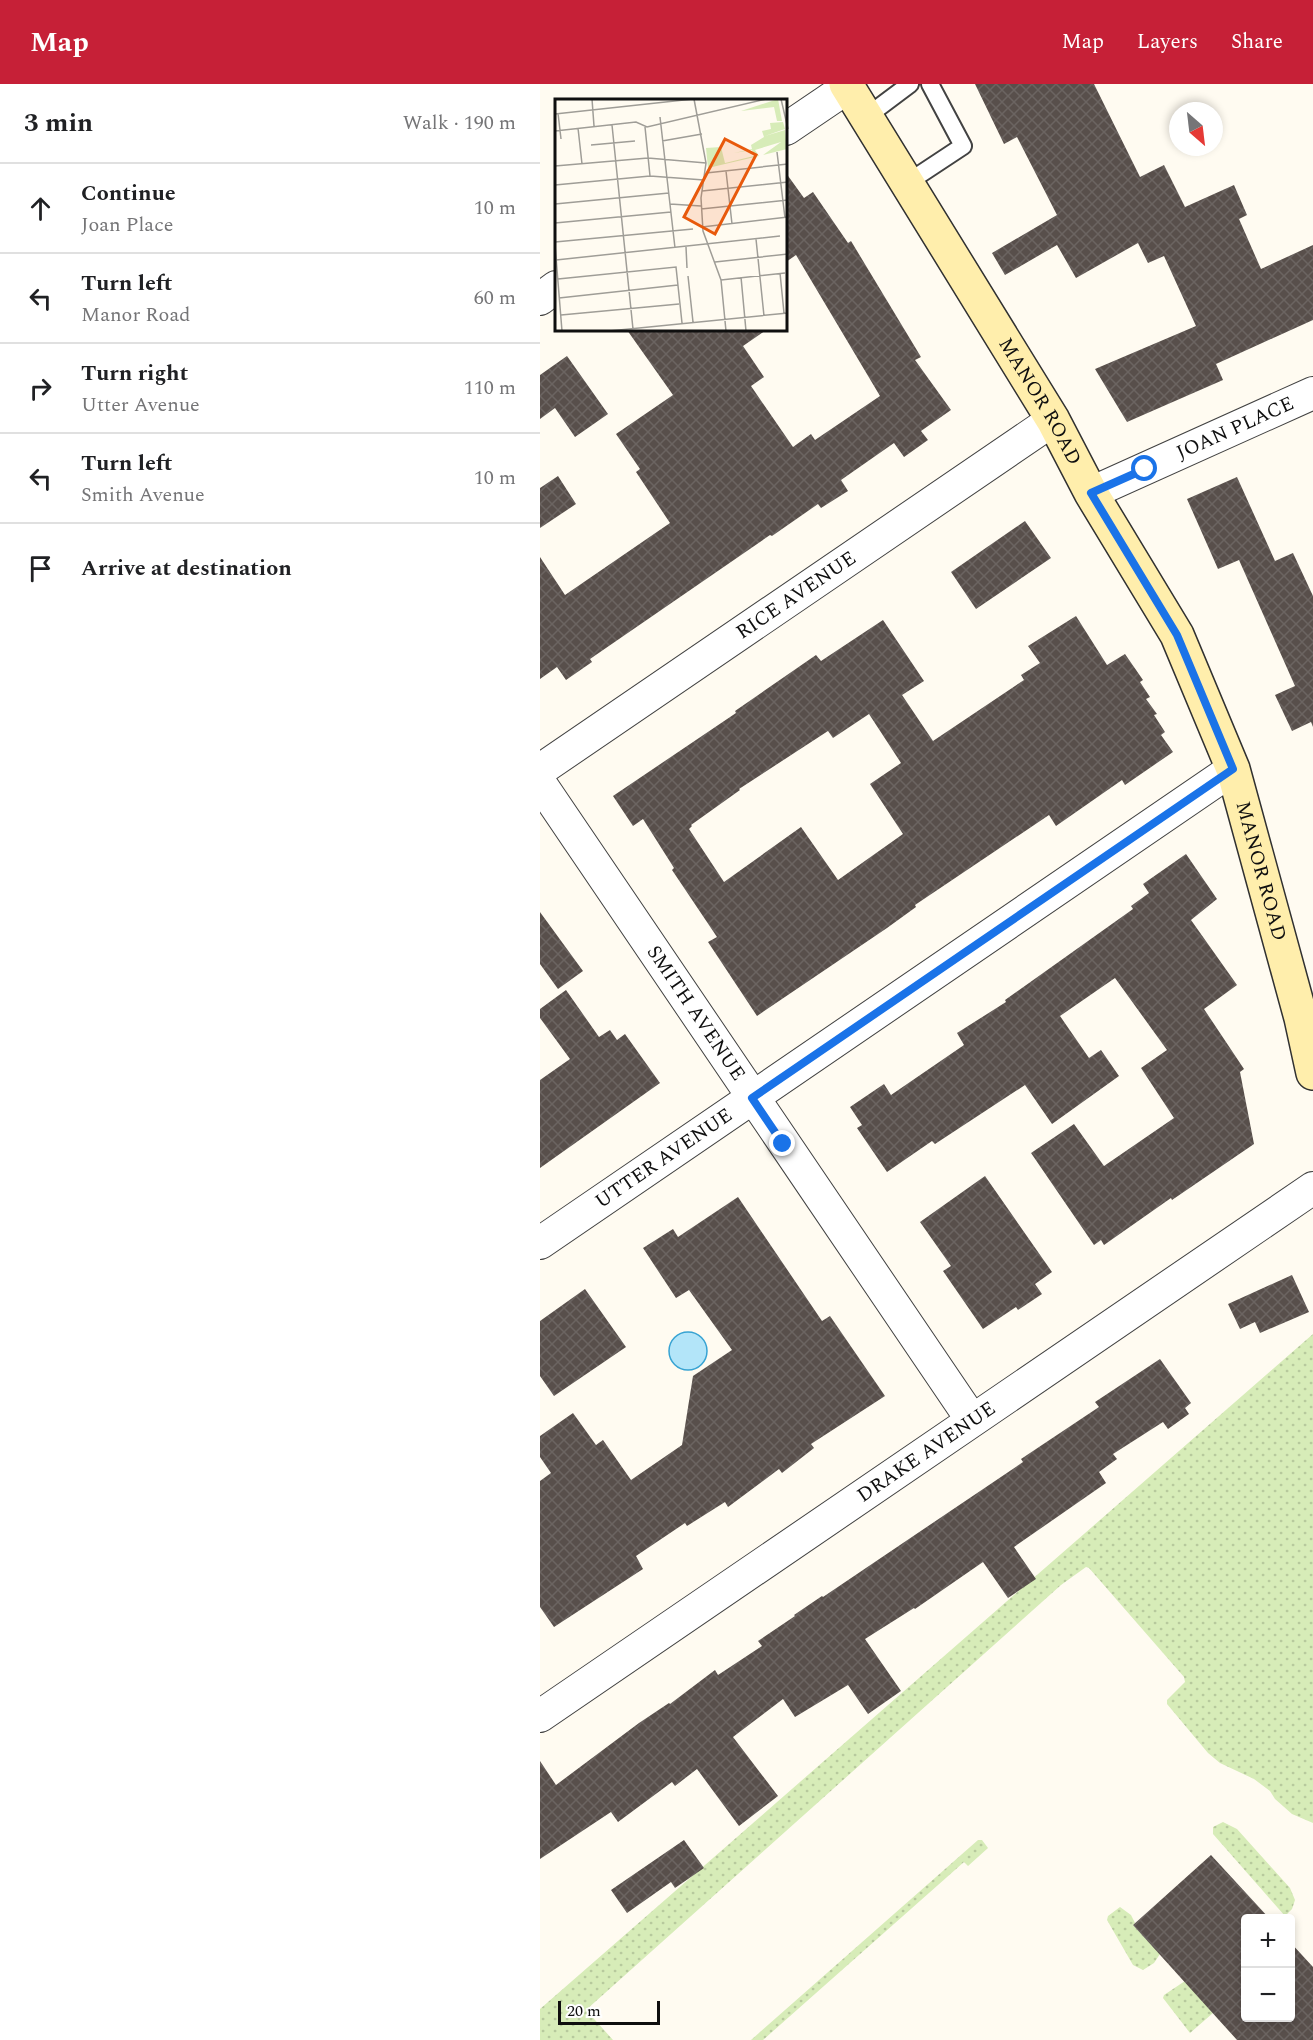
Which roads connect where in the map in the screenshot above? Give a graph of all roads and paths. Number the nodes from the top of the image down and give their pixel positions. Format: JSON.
{"nodes":[{"id":1,"x":910,"y":84,"type":"edge"},
{"id":2,"x":930,"y":84,"type":"edge"},
{"id":3,"x":847,"y":85,"type":"edge"},
{"id":4,"x":866,"y":117,"type":"junction"},
{"id":5,"x":788,"y":128,"type":"edge"},
{"id":6,"x":907,"y":183,"type":"junction"},
{"id":7,"x":555,"y":288,"type":"edge"},
{"id":8,"x":540,"y":298,"type":"edge"},
{"id":9,"x":1313,"y":393,"type":"edge"},
{"id":10,"x":1053,"y":420,"type":"junction"},
{"id":11,"x":1091,"y":493,"type":"junction"},
{"id":12,"x":1233,"y":769,"type":"junction"},
{"id":13,"x":540,"y":770,"type":"edge"},
{"id":14,"x":540,"y":783,"type":"edge"},
{"id":15,"x":1307,"y":1015,"type":"edge"},
{"id":16,"x":1313,"y":1074,"type":"edge"},
{"id":17,"x":752,"y":1098,"type":"junction"},
{"id":18,"x":1313,"y":1188,"type":"edge"},
{"id":19,"x":540,"y":1244,"type":"edge"},
{"id":20,"x":972,"y":1420,"type":"junction"},
{"id":21,"x":540,"y":1716,"type":"edge"}],
"edges":[{"from":1,"to":4,"type":"lane"},
{"from":2,"to":6,"type":"lane"},
{"from":3,"to":4,"type":"street","name":"MANOR ROAD"},
{"from":3,"to":5,"type":"street"},
{"from":4,"to":6,"type":"street","name":"MANOR ROAD"},
{"from":6,"to":10,"type":"street","name":"MANOR ROAD"},
{"from":7,"to":8,"type":"street"},
{"from":9,"to":11,"type":"street","name":"JOAN PLACE"},
{"from":10,"to":11,"type":"street","name":"MANOR ROAD"},
{"from":10,"to":13,"type":"street","name":"RICE AVENUE"},
{"from":11,"to":12,"type":"street","name":"MANOR ROAD"},
{"from":12,"to":15,"type":"street","name":"MANOR ROAD"},
{"from":12,"to":17,"type":"street","name":"UTTER AVENUE"},
{"from":14,"to":17,"type":"street","name":"SMITH AVENUE"},
{"from":15,"to":16,"type":"street","name":"MANOR ROAD"},
{"from":17,"to":19,"type":"street","name":"UTTER AVENUE"},
{"from":17,"to":20,"type":"street","name":"SMITH AVENUE"},
{"from":18,"to":20,"type":"street","name":"DRAKE AVENUE"},
{"from":20,"to":21,"type":"street","name":"DRAKE AVENUE"}]}
